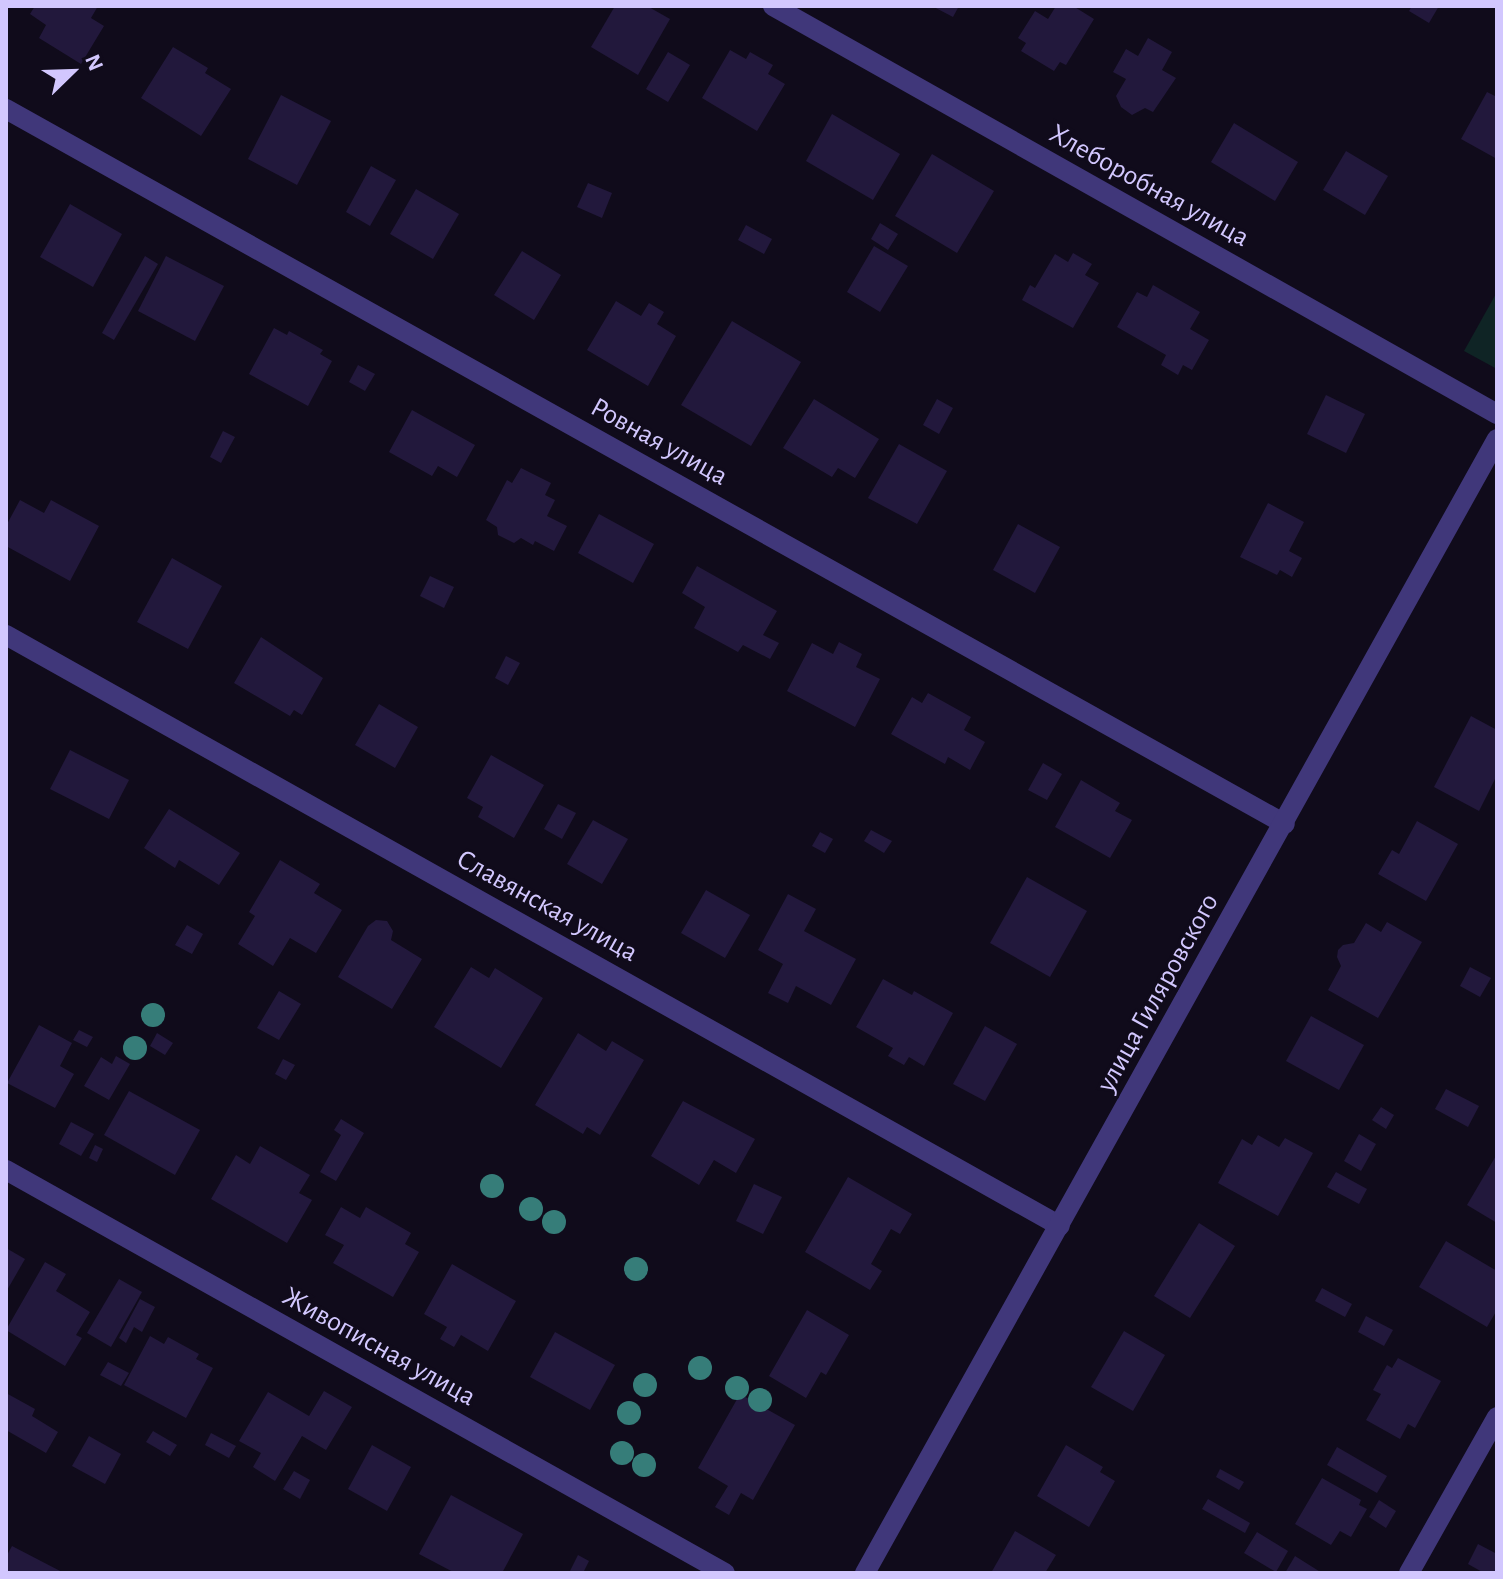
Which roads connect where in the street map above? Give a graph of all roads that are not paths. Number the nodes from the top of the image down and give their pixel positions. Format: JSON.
{"nodes":[{"id":1,"x":773,"y":6,"type":"edge"},
{"id":2,"x":6,"y":109,"type":"edge"},
{"id":3,"x":1497,"y":414,"type":"edge"},
{"id":4,"x":1497,"y":439,"type":"edge"},
{"id":5,"x":6,"y":635,"type":"edge"},
{"id":6,"x":1285,"y":824,"type":"junction"},
{"id":7,"x":6,"y":1170,"type":"edge"},
{"id":8,"x":1060,"y":1226,"type":"junction"},
{"id":9,"x":1497,"y":1417,"type":"edge"},
{"id":10,"x":725,"y":1573,"type":"edge"},
{"id":11,"x":865,"y":1573,"type":"edge"},
{"id":12,"x":1409,"y":1573,"type":"edge"}],
"edges":[{"from":1,"to":3,"type":"street","name":"Хлеборобная улица"},
{"from":2,"to":6,"type":"street","name":"Ровная улица"},
{"from":4,"to":6,"type":"street","name":"улица Гиляровского"},
{"from":5,"to":8,"type":"street","name":"Славянская улица"},
{"from":6,"to":8,"type":"street","name":"улица Гиляровского"},
{"from":7,"to":10,"type":"street","name":"Живописная улица"},
{"from":8,"to":11,"type":"street","name":"улица Гиляровского"},
{"from":9,"to":12,"type":"street"}]}
